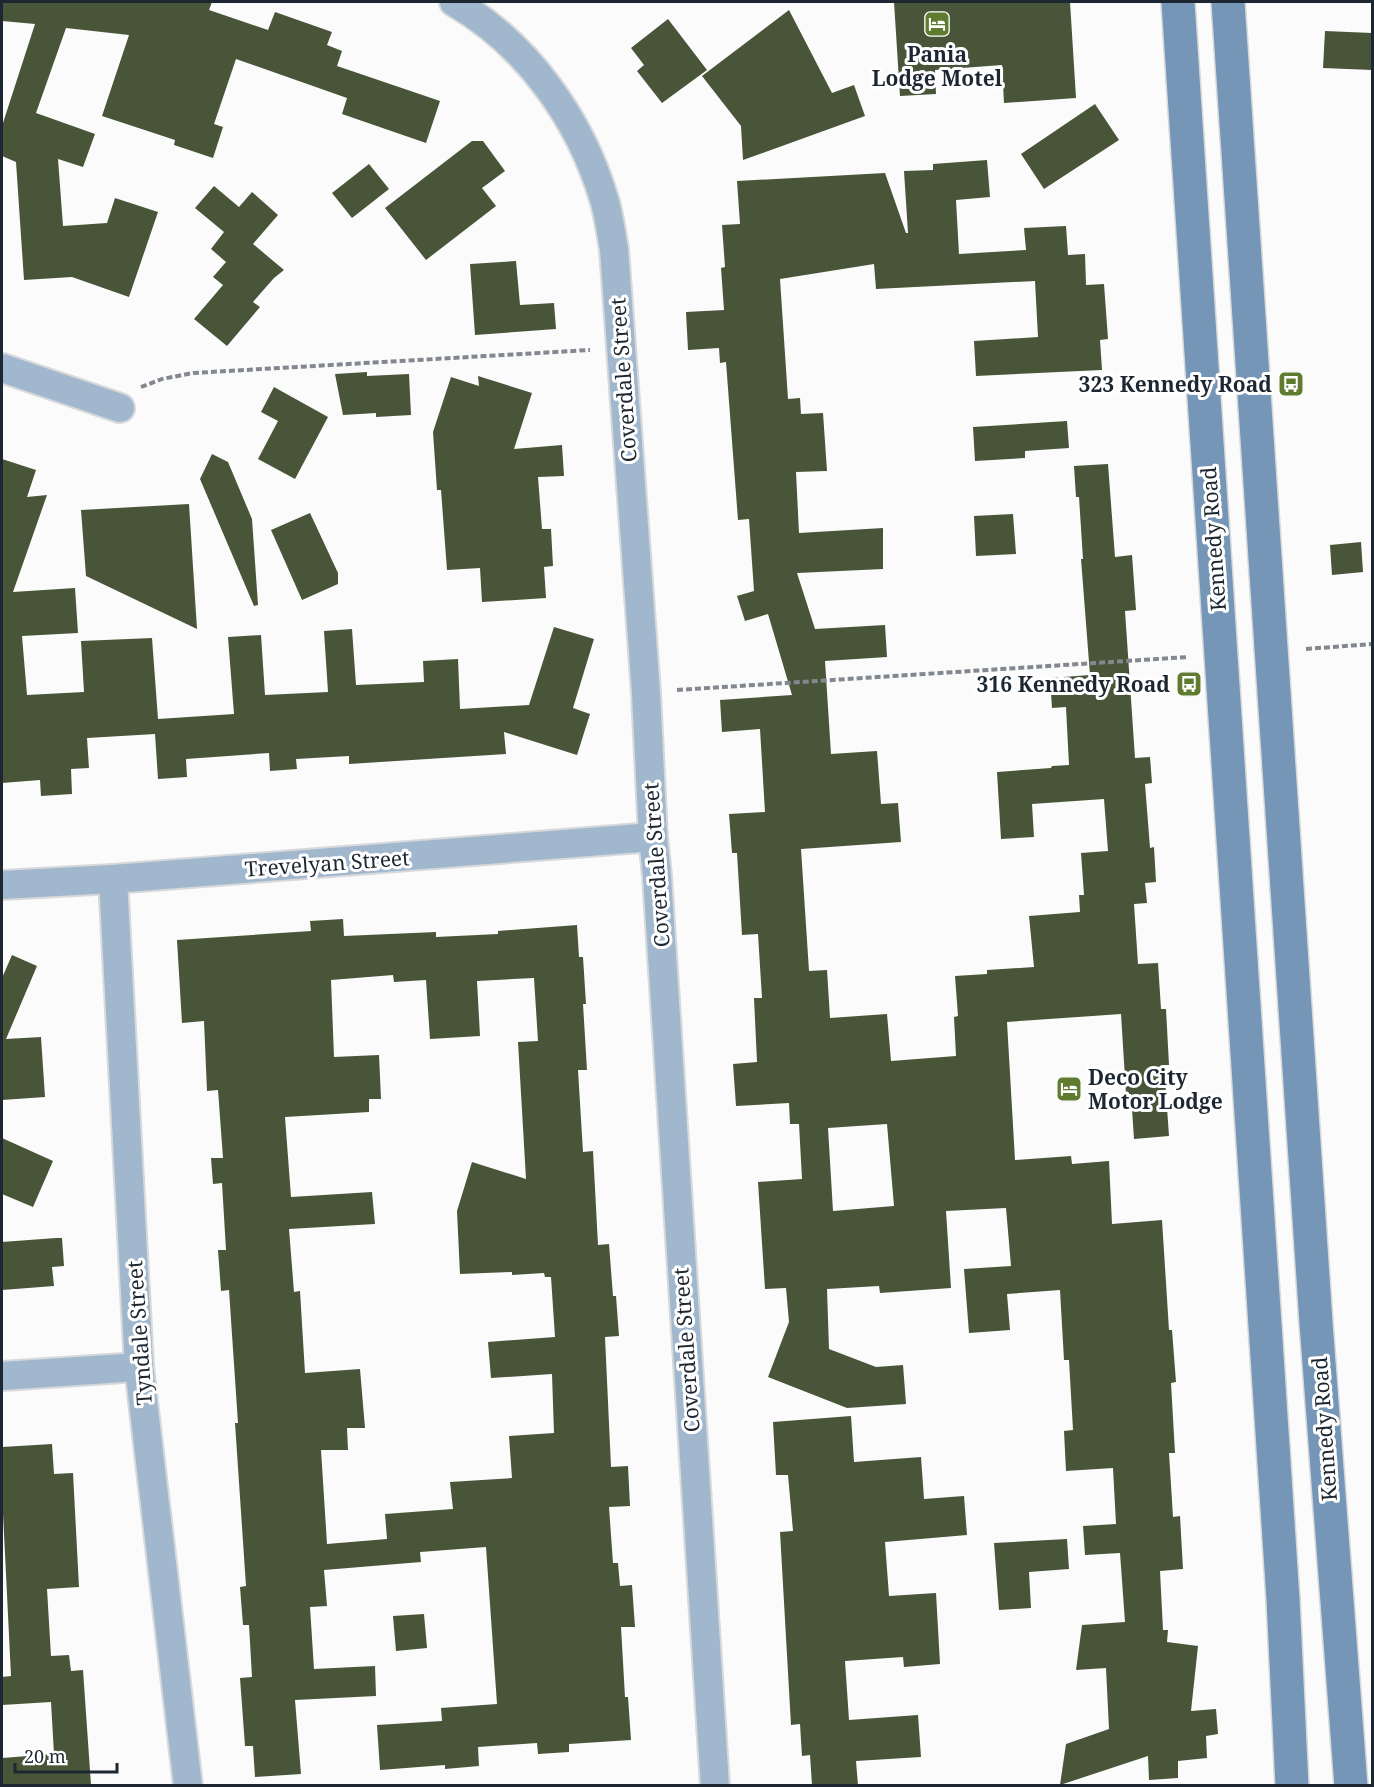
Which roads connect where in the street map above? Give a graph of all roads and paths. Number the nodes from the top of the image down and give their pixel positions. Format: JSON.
{"nodes":[{"id":1,"x":454,"y":2,"type":"edge"},
{"id":2,"x":1178,"y":2,"type":"edge"},
{"id":3,"x":1228,"y":2,"type":"edge"},
{"id":4,"x":621,"y":350,"type":"junction"},
{"id":5,"x":2,"y":368,"type":"edge"},
{"id":6,"x":120,"y":408,"type":"joint"},
{"id":7,"x":1372,"y":644,"type":"edge"},
{"id":8,"x":1272,"y":652,"type":"junction"},
{"id":9,"x":1221,"y":656,"type":"junction"},
{"id":10,"x":646,"y":693,"type":"junction"},
{"id":11,"x":653,"y":837,"type":"junction"},
{"id":12,"x":113,"y":879,"type":"junction"},
{"id":13,"x":2,"y":885,"type":"edge"},
{"id":14,"x":1300,"y":1071,"type":"junction"},
{"id":15,"x":1248,"y":1076,"type":"junction"},
{"id":16,"x":139,"y":1367,"type":"junction"},
{"id":17,"x":2,"y":1376,"type":"edge"},
{"id":18,"x":188,"y":1785,"type":"edge"},
{"id":19,"x":715,"y":1785,"type":"edge"},
{"id":20,"x":1292,"y":1785,"type":"edge"},
{"id":21,"x":1351,"y":1785,"type":"edge"}],
"edges":[{"from":1,"to":4,"type":"street","name":"Coverdale Street"},
{"from":2,"to":9,"type":"main road","name":"Kennedy Road"},
{"from":3,"to":8,"type":"main road","name":"Kennedy Road"},
{"from":4,"to":6,"type":"path"},
{"from":4,"to":10,"type":"street","name":"Coverdale Street"},
{"from":5,"to":6,"type":"street"},
{"from":7,"to":8,"type":"path"},
{"from":8,"to":14,"type":"main road","name":"Kennedy Road"},
{"from":9,"to":10,"type":"path"},
{"from":9,"to":15,"type":"main road","name":"Kennedy Road"},
{"from":10,"to":11,"type":"street","name":"Coverdale Street"},
{"from":11,"to":12,"type":"street","name":"Trevelyan Street"},
{"from":11,"to":19,"type":"street","name":"Coverdale Street"},
{"from":12,"to":13,"type":"street","name":"Trevelyan Street"},
{"from":12,"to":16,"type":"street","name":"Tyndale Street"},
{"from":14,"to":15,"type":"main road"},
{"from":14,"to":21,"type":"main road","name":"Kennedy Road"},
{"from":15,"to":20,"type":"main road","name":"Kennedy Road"},
{"from":16,"to":17,"type":"street"},
{"from":16,"to":18,"type":"street","name":"Tyndale Street"}]}
